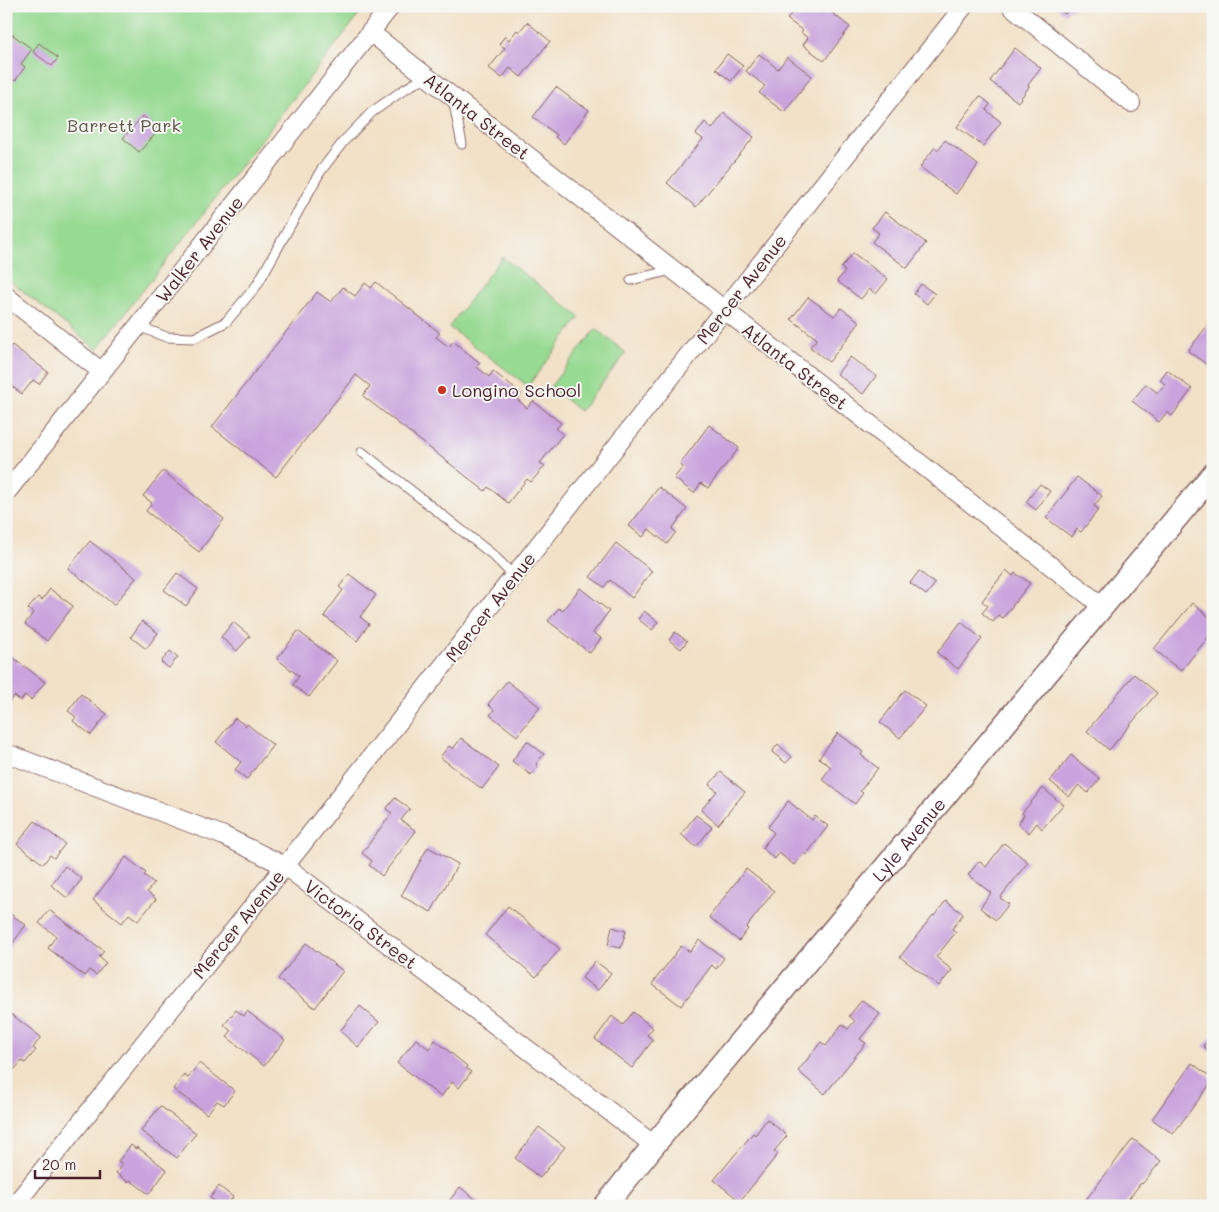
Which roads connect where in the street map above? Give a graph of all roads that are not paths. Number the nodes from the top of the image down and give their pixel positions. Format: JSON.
{"nodes":[{"id":1,"x":391,"y":6,"type":"edge"},
{"id":2,"x":964,"y":6,"type":"edge"},
{"id":3,"x":1011,"y":6,"type":"edge"},
{"id":4,"x":370,"y":32,"type":"junction"},
{"id":5,"x":426,"y":76,"type":"junction"},
{"id":6,"x":452,"y":96,"type":"junction"},
{"id":7,"x":1131,"y":103,"type":"dead end"},
{"id":8,"x":462,"y":144,"type":"dead end"},
{"id":9,"x":673,"y":270,"type":"junction"},
{"id":10,"x":631,"y":280,"type":"dead end"},
{"id":11,"x":6,"y":296,"type":"edge"},
{"id":12,"x":724,"y":310,"type":"junction"},
{"id":13,"x":138,"y":326,"type":"junction"},
{"id":14,"x":102,"y":372,"type":"junction"},
{"id":15,"x":362,"y":452,"type":"dead end"},
{"id":16,"x":1213,"y":474,"type":"edge"},
{"id":17,"x":6,"y":493,"type":"edge"},
{"id":18,"x":514,"y":576,"type":"junction"},
{"id":19,"x":1102,"y":606,"type":"junction"},
{"id":20,"x":6,"y":753,"type":"edge"},
{"id":21,"x":285,"y":866,"type":"junction"},
{"id":22,"x":654,"y":1145,"type":"junction"},
{"id":23,"x":14,"y":1206,"type":"edge"},
{"id":24,"x":605,"y":1206,"type":"edge"}],
"edges":[{"from":1,"to":4,"type":"street","name":"Walker Avenue"},
{"from":2,"to":12,"type":"street","name":"Mercer Avenue"},
{"from":3,"to":7,"type":"street"},
{"from":4,"to":5,"type":"street","name":"Atlanta Street"},
{"from":4,"to":13,"type":"street","name":"Walker Avenue"},
{"from":5,"to":6,"type":"street","name":"Atlanta Street"},
{"from":5,"to":13,"type":"lane"},
{"from":6,"to":8,"type":"lane"},
{"from":6,"to":9,"type":"street","name":"Atlanta Street"},
{"from":9,"to":10,"type":"lane"},
{"from":9,"to":12,"type":"street","name":"Atlanta Street"},
{"from":11,"to":14,"type":"street"},
{"from":12,"to":18,"type":"street","name":"Mercer Avenue"},
{"from":12,"to":19,"type":"street","name":"Atlanta Street"},
{"from":13,"to":14,"type":"street","name":"Walker Avenue"},
{"from":14,"to":17,"type":"street","name":"Walker Avenue"},
{"from":15,"to":18,"type":"lane"},
{"from":16,"to":19,"type":"street","name":"Lyle Avenue"},
{"from":18,"to":21,"type":"street","name":"Mercer Avenue"},
{"from":19,"to":22,"type":"street","name":"Lyle Avenue"},
{"from":20,"to":21,"type":"street","name":"Victoria Street"},
{"from":21,"to":22,"type":"street","name":"Victoria Street"},
{"from":21,"to":23,"type":"street","name":"Mercer Avenue"},
{"from":22,"to":24,"type":"street","name":"Lyle Avenue"}]}
